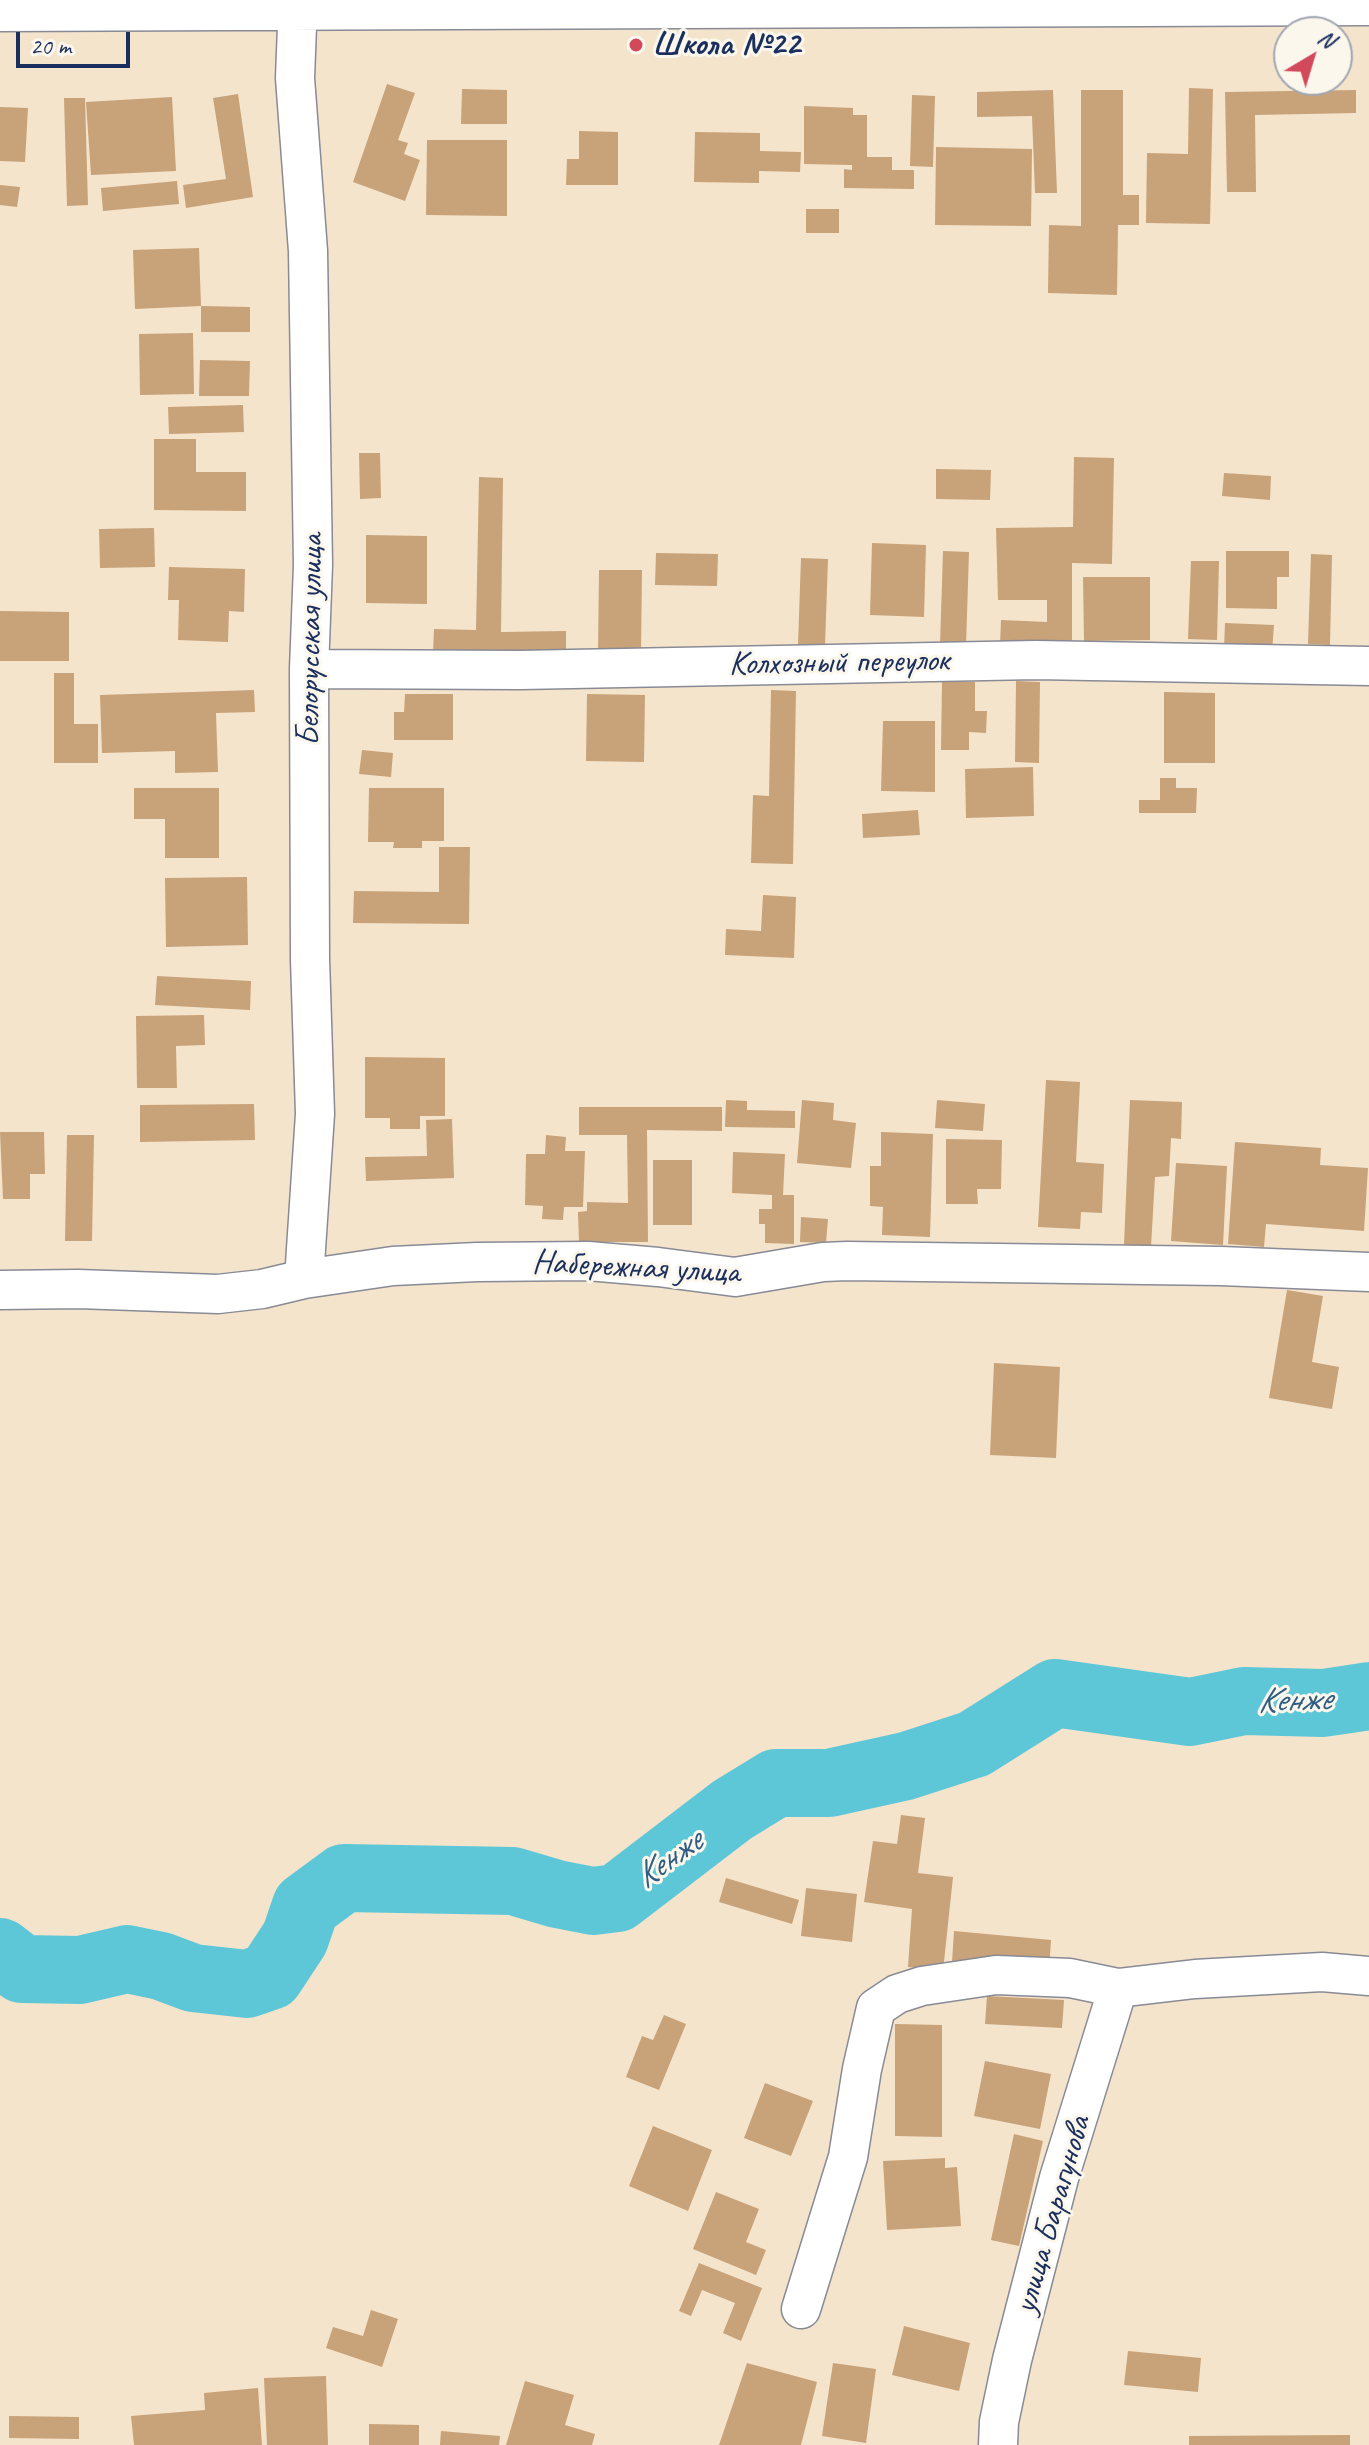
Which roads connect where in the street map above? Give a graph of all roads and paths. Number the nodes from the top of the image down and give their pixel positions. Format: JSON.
{"nodes":[{"id":1,"x":298,"y":5,"type":"edge"},
{"id":2,"x":1369,"y":6,"type":"edge"},
{"id":3,"x":0,"y":12,"type":"edge"},
{"id":4,"x":1369,"y":666,"type":"edge"},
{"id":5,"x":309,"y":669,"type":"junction"},
{"id":6,"x":1369,"y":1272,"type":"edge"},
{"id":7,"x":304,"y":1279,"type":"junction"},
{"id":8,"x":0,"y":1290,"type":"edge"},
{"id":9,"x":1369,"y":1976,"type":"edge"},
{"id":10,"x":1118,"y":1988,"type":"junction"},
{"id":11,"x":801,"y":2309,"type":"dead end"},
{"id":12,"x":998,"y":2445,"type":"edge"}],
"edges":[{"from":1,"to":2,"type":"street"},
{"from":1,"to":3,"type":"street"},
{"from":1,"to":5,"type":"street","name":"Белорусская улица"},
{"from":4,"to":5,"type":"street","name":"Колхозный переулок"},
{"from":5,"to":7,"type":"street","name":"Белорусская улица"},
{"from":6,"to":7,"type":"street","name":"Набережная улица"},
{"from":7,"to":8,"type":"street","name":"Набережная улица"},
{"from":9,"to":10,"type":"street"},
{"from":10,"to":11,"type":"street"},
{"from":10,"to":12,"type":"street","name":"улица Барагунова"}]}
